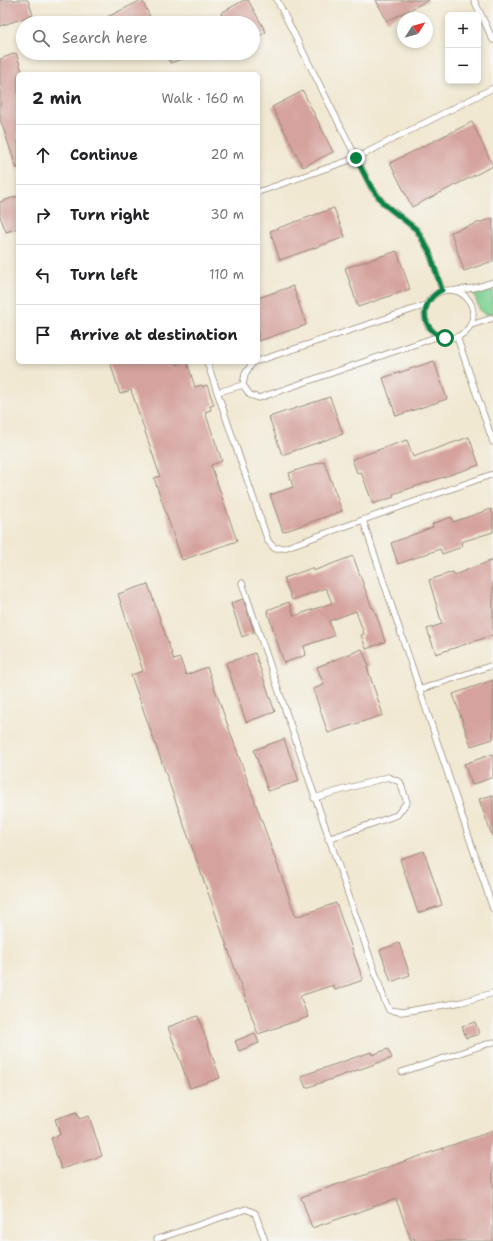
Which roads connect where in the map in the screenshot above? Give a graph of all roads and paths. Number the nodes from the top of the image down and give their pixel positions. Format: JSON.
{"nodes":[{"id":1,"x":277,"y":0,"type":"edge"},
{"id":2,"x":474,"y":0,"type":"edge"},
{"id":3,"x":493,"y":40,"type":"edge"},
{"id":4,"x":493,"y":88,"type":"edge"},
{"id":5,"x":356,"y":158,"type":"junction"},
{"id":6,"x":260,"y":191,"type":"edge"},
{"id":7,"x":493,"y":282,"type":"edge"},
{"id":8,"x":442,"y":290,"type":"junction"},
{"id":9,"x":456,"y":290,"type":"junction"},
{"id":10,"x":426,"y":305,"type":"junction"},
{"id":11,"x":493,"y":318,"type":"edge"},
{"id":12,"x":471,"y":326,"type":"junction"},
{"id":13,"x":439,"y":336,"type":"junction"},
{"id":14,"x":457,"y":337,"type":"junction"},
{"id":15,"x":260,"y":359,"type":"edge"},
{"id":16,"x":208,"y":364,"type":"edge"},
{"id":17,"x":252,"y":364,"type":"edge"},
{"id":18,"x":243,"y":385,"type":"junction"},
{"id":19,"x":218,"y":392,"type":"junction"},
{"id":20,"x":493,"y":442,"type":"edge"},
{"id":21,"x":493,"y":474,"type":"edge"},
{"id":22,"x":363,"y":520,"type":"junction"},
{"id":23,"x":242,"y":583,"type":"dead end"},
{"id":24,"x":493,"y":665,"type":"edge"},
{"id":25,"x":419,"y":690,"type":"junction"},
{"id":26,"x":314,"y":798,"type":"junction"},
{"id":27,"x":328,"y":838,"type":"junction"},
{"id":28,"x":493,"y":909,"type":"edge"},
{"id":29,"x":493,"y":992,"type":"edge"},
{"id":30,"x":493,"y":1042,"type":"edge"},
{"id":31,"x":402,"y":1072,"type":"dead end"},
{"id":32,"x":157,"y":1239,"type":"dead end"},
{"id":33,"x":264,"y":1241,"type":"edge"}],
"edges":[{"from":1,"to":5,"type":"lane"},
{"from":2,"to":3,"type":"lane"},
{"from":4,"to":5,"type":"lane"},
{"from":5,"to":6,"type":"lane"},
{"from":5,"to":8,"type":"lane"},
{"from":7,"to":9,"type":"lane"},
{"from":8,"to":9,"type":"lane"},
{"from":8,"to":10,"type":"lane"},
{"from":9,"to":12,"type":"lane"},
{"from":10,"to":13,"type":"lane"},
{"from":10,"to":15,"type":"lane"},
{"from":11,"to":12,"type":"lane"},
{"from":12,"to":14,"type":"lane"},
{"from":13,"to":14,"type":"lane"},
{"from":13,"to":18,"type":"lane"},
{"from":14,"to":20,"type":"lane"},
{"from":16,"to":19,"type":"lane"},
{"from":17,"to":18,"type":"lane"},
{"from":18,"to":19,"type":"lane"},
{"from":19,"to":22,"type":"lane"},
{"from":21,"to":22,"type":"lane"},
{"from":22,"to":25,"type":"lane"},
{"from":23,"to":26,"type":"lane"},
{"from":24,"to":25,"type":"lane"},
{"from":25,"to":28,"type":"lane"},
{"from":26,"to":27,"type":"lane"},
{"from":26,"to":27,"type":"lane"},
{"from":27,"to":29,"type":"lane"},
{"from":30,"to":31,"type":"lane"},
{"from":32,"to":33,"type":"lane"}]}
